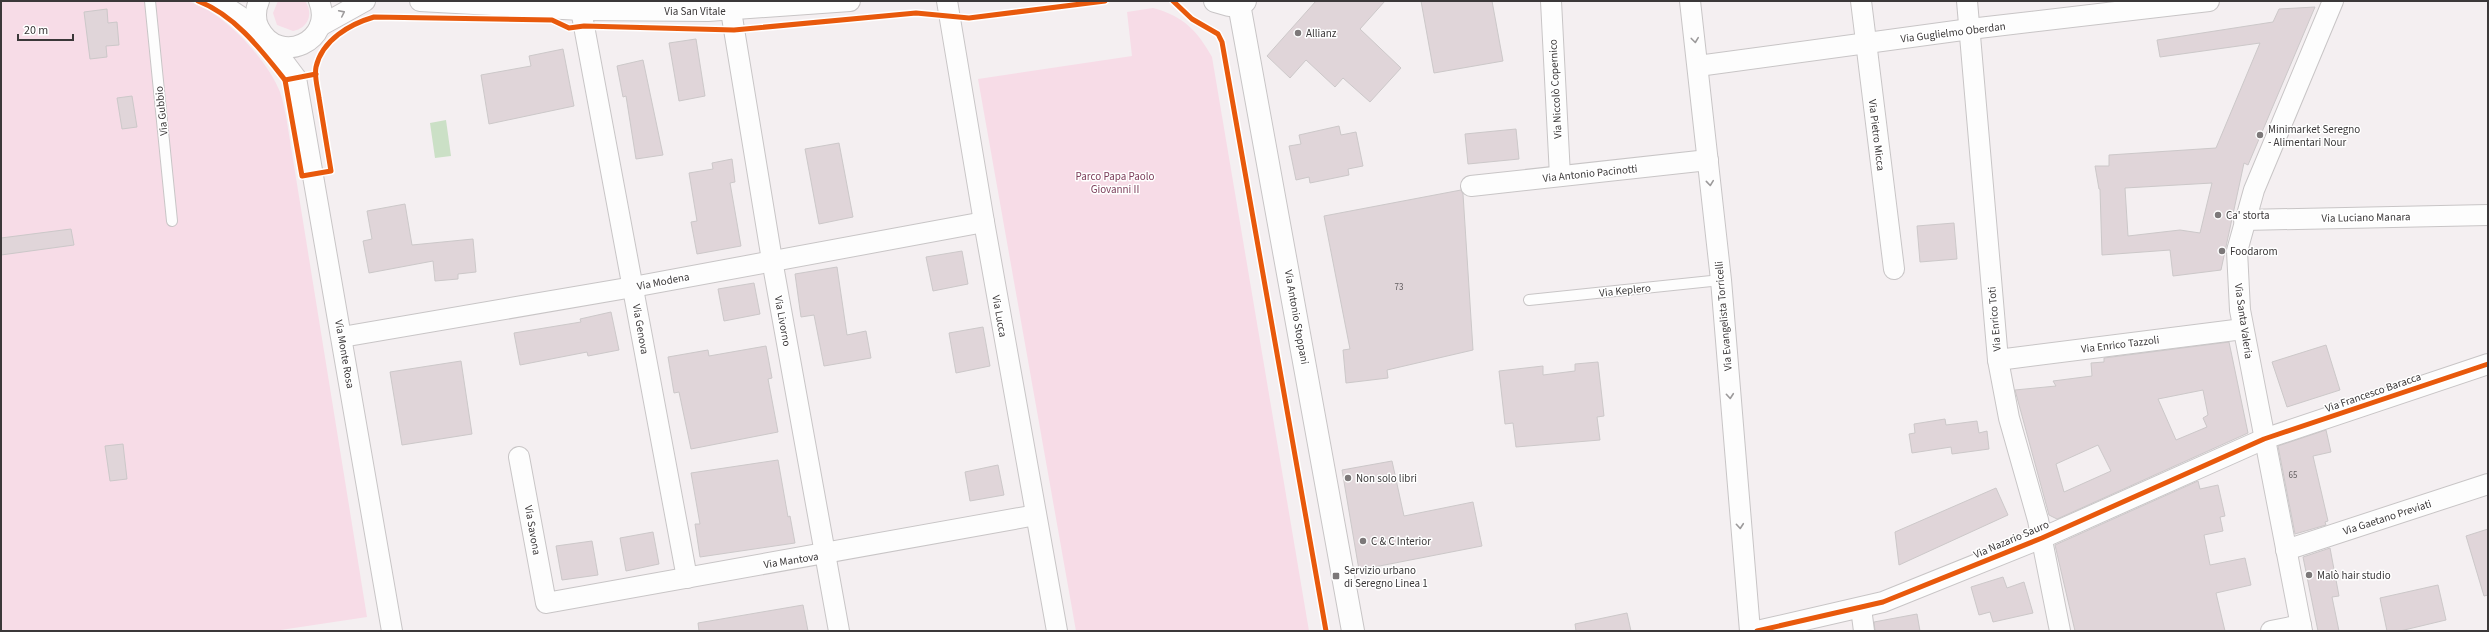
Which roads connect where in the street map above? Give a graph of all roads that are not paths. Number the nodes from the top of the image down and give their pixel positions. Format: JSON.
{"nodes":[{"id":1,"x":150,"y":1,"type":"edge"},
{"id":2,"x":217,"y":1,"type":"edge"},
{"id":3,"x":258,"y":1,"type":"edge"},
{"id":4,"x":319,"y":1,"type":"edge"},
{"id":5,"x":365,"y":1,"type":"edge"},
{"id":6,"x":420,"y":1,"type":"edge"},
{"id":7,"x":850,"y":1,"type":"edge"},
{"id":8,"x":947,"y":1,"type":"edge"},
{"id":9,"x":1215,"y":1,"type":"edge"},
{"id":10,"x":1551,"y":1,"type":"edge"},
{"id":11,"x":1690,"y":1,"type":"edge"},
{"id":12,"x":1861,"y":1,"type":"edge"},
{"id":13,"x":1967,"y":1,"type":"edge"},
{"id":14,"x":2209,"y":1,"type":"edge"},
{"id":15,"x":2333,"y":1,"type":"edge"},
{"id":16,"x":1242,"y":3,"type":"edge"},
{"id":17,"x":670,"y":6,"type":"edge"},
{"id":18,"x":581,"y":10,"type":"junction"},
{"id":19,"x":731,"y":11,"type":"junction"},
{"id":20,"x":1970,"y":29,"type":"junction"},
{"id":21,"x":318,"y":30,"type":"junction"},
{"id":22,"x":264,"y":35,"type":"junction"},
{"id":23,"x":1866,"y":43,"type":"junction"},
{"id":24,"x":1698,"y":66,"type":"junction"},
{"id":25,"x":296,"y":78,"type":"junction"},
{"id":26,"x":1708,"y":160,"type":"junction"},
{"id":27,"x":1560,"y":176,"type":"junction"},
{"id":28,"x":1471,"y":186,"type":"dead end"},
{"id":29,"x":2488,"y":215,"type":"edge"},
{"id":30,"x":2244,"y":220,"type":"junction"},
{"id":31,"x":172,"y":221,"type":"dead end"},
{"id":32,"x":984,"y":222,"type":"junction"},
{"id":33,"x":772,"y":260,"type":"junction"},
{"id":34,"x":1894,"y":269,"type":"dead end"},
{"id":35,"x":1721,"y":280,"type":"junction"},
{"id":36,"x":633,"y":287,"type":"junction"},
{"id":37,"x":1529,"y":300,"type":"dead end"},
{"id":38,"x":2243,"y":329,"type":"junction"},
{"id":39,"x":342,"y":337,"type":"junction"},
{"id":40,"x":1998,"y":360,"type":"junction"},
{"id":41,"x":2488,"y":364,"type":"edge"},
{"id":42,"x":2264,"y":439,"type":"junction"},
{"id":43,"x":519,"y":457,"type":"dead end"},
{"id":44,"x":2488,"y":484,"type":"edge"},
{"id":45,"x":1036,"y":516,"type":"junction"},
{"id":46,"x":2042,"y":538,"type":"junction"},
{"id":47,"x":2286,"y":550,"type":"junction"},
{"id":48,"x":825,"y":555,"type":"junction"},
{"id":49,"x":687,"y":578,"type":"junction"},
{"id":50,"x":546,"y":603,"type":"joint"},
{"id":51,"x":1861,"y":608,"type":"junction"},
{"id":52,"x":2301,"y":628,"type":"edge"},
{"id":53,"x":392,"y":631,"type":"edge"},
{"id":54,"x":839,"y":631,"type":"edge"},
{"id":55,"x":1058,"y":631,"type":"edge"},
{"id":56,"x":1353,"y":631,"type":"edge"},
{"id":57,"x":1750,"y":631,"type":"edge"},
{"id":58,"x":1756,"y":631,"type":"edge"},
{"id":59,"x":1864,"y":631,"type":"edge"},
{"id":60,"x":2060,"y":631,"type":"edge"},
{"id":61,"x":2271,"y":631,"type":"edge"}],
"edges":[{"from":1,"to":31,"type":"lane","name":"Via Gubbio"},
{"from":2,"to":22,"type":"street"},
{"from":3,"to":22,"type":"street"},
{"from":4,"to":21,"type":"street"},
{"from":21,"to":5,"type":"street","one_way":true},
{"from":6,"to":18,"type":"street","name":"Via San Vitale"},
{"from":7,"to":19,"type":"street","name":"Via San Vitale"},
{"from":8,"to":32,"type":"street","name":"Via Lucca"},
{"from":9,"to":16,"type":"street"},
{"from":10,"to":27,"type":"street","name":"Via Niccolò Copernico"},
{"from":11,"to":24,"type":"street","name":"Via Evangelista Torricelli","one_way":true},
{"from":12,"to":23,"type":"street","name":"Via Pietro Micca"},
{"from":13,"to":20,"type":"street","name":"Via Enrico Toti"},
{"from":14,"to":20,"type":"street","name":"Via Guglielmo Oberdan"},
{"from":15,"to":30,"type":"street","name":"Via Santa Valeria"},
{"from":16,"to":56,"type":"street","name":"Via Antonio Stoppani"},
{"from":17,"to":18,"type":"street","name":"Via San Vitale"},
{"from":17,"to":19,"type":"street","name":"Via San Vitale"},
{"from":18,"to":36,"type":"street","name":"Via Genova"},
{"from":19,"to":33,"type":"street","name":"Via Livorno"},
{"from":20,"to":23,"type":"street","name":"Via Guglielmo Oberdan"},
{"from":20,"to":40,"type":"street","name":"Via Enrico Toti"},
{"from":21,"to":22,"type":"street"},
{"from":21,"to":25,"type":"street"},
{"from":22,"to":25,"type":"street","name":"Via Monte Rosa"},
{"from":23,"to":24,"type":"street","name":"Via Guglielmo Oberdan"},
{"from":23,"to":34,"type":"street","name":"Via Pietro Micca"},
{"from":24,"to":26,"type":"street","name":"Via Evangelista Torricelli"},
{"from":25,"to":39,"type":"street","name":"Via Monte Rosa"},
{"from":26,"to":27,"type":"street","name":"Via Antonio Pacinotti"},
{"from":26,"to":35,"type":"street","name":"Via Evangelista Torricelli","one_way":true},
{"from":27,"to":28,"type":"street","name":"Via Antonio Pacinotti"},
{"from":29,"to":30,"type":"street","name":"Via Luciano Manara"},
{"from":30,"to":38,"type":"street","name":"Via Santa Valeria"},
{"from":32,"to":33,"type":"street","name":"Via Modena"},
{"from":32,"to":45,"type":"street","name":"Via Lucca"},
{"from":33,"to":36,"type":"street","name":"Via Modena"},
{"from":33,"to":48,"type":"street","name":"Via Livorno"},
{"from":35,"to":37,"type":"lane","name":"Via Keplero"},
{"from":35,"to":57,"type":"street","name":"Via Evangelista Torricelli","one_way":true},
{"from":36,"to":39,"type":"street","name":"Via Modena"},
{"from":36,"to":49,"type":"street","name":"Via Genova"},
{"from":38,"to":40,"type":"street","name":"Via Enrico Tazzoli"},
{"from":38,"to":42,"type":"street","name":"Via Santa Valeria"},
{"from":39,"to":53,"type":"street","name":"Via Monte Rosa"},
{"from":40,"to":46,"type":"street","name":"Via Enrico Toti"},
{"from":41,"to":42,"type":"street","name":"Via Francesco Baracca"},
{"from":42,"to":46,"type":"street","name":"Via Nazario Sauro"},
{"from":42,"to":47,"type":"street","name":"Via Santa Valeria"},
{"from":43,"to":50,"type":"street","name":"Via Savona"},
{"from":44,"to":47,"type":"street","name":"Via Gaetano Previati"},
{"from":45,"to":48,"type":"street","name":"Via Mantova"},
{"from":45,"to":55,"type":"street","name":"Via Lucca"},
{"from":46,"to":51,"type":"street","name":"Via Nazario Sauro"},
{"from":46,"to":60,"type":"street","name":"Via Enrico Toti"},
{"from":47,"to":52,"type":"street","name":"Via Santa Valeria"},
{"from":48,"to":49,"type":"street","name":"Via Mantova"},
{"from":48,"to":54,"type":"street","name":"Via Livorno"},
{"from":49,"to":50,"type":"street","name":"Via Mantova"},
{"from":51,"to":58,"type":"street","name":"Via Nazario Sauro"},
{"from":51,"to":59,"type":"street"},
{"from":52,"to":61,"type":"street"}]}
